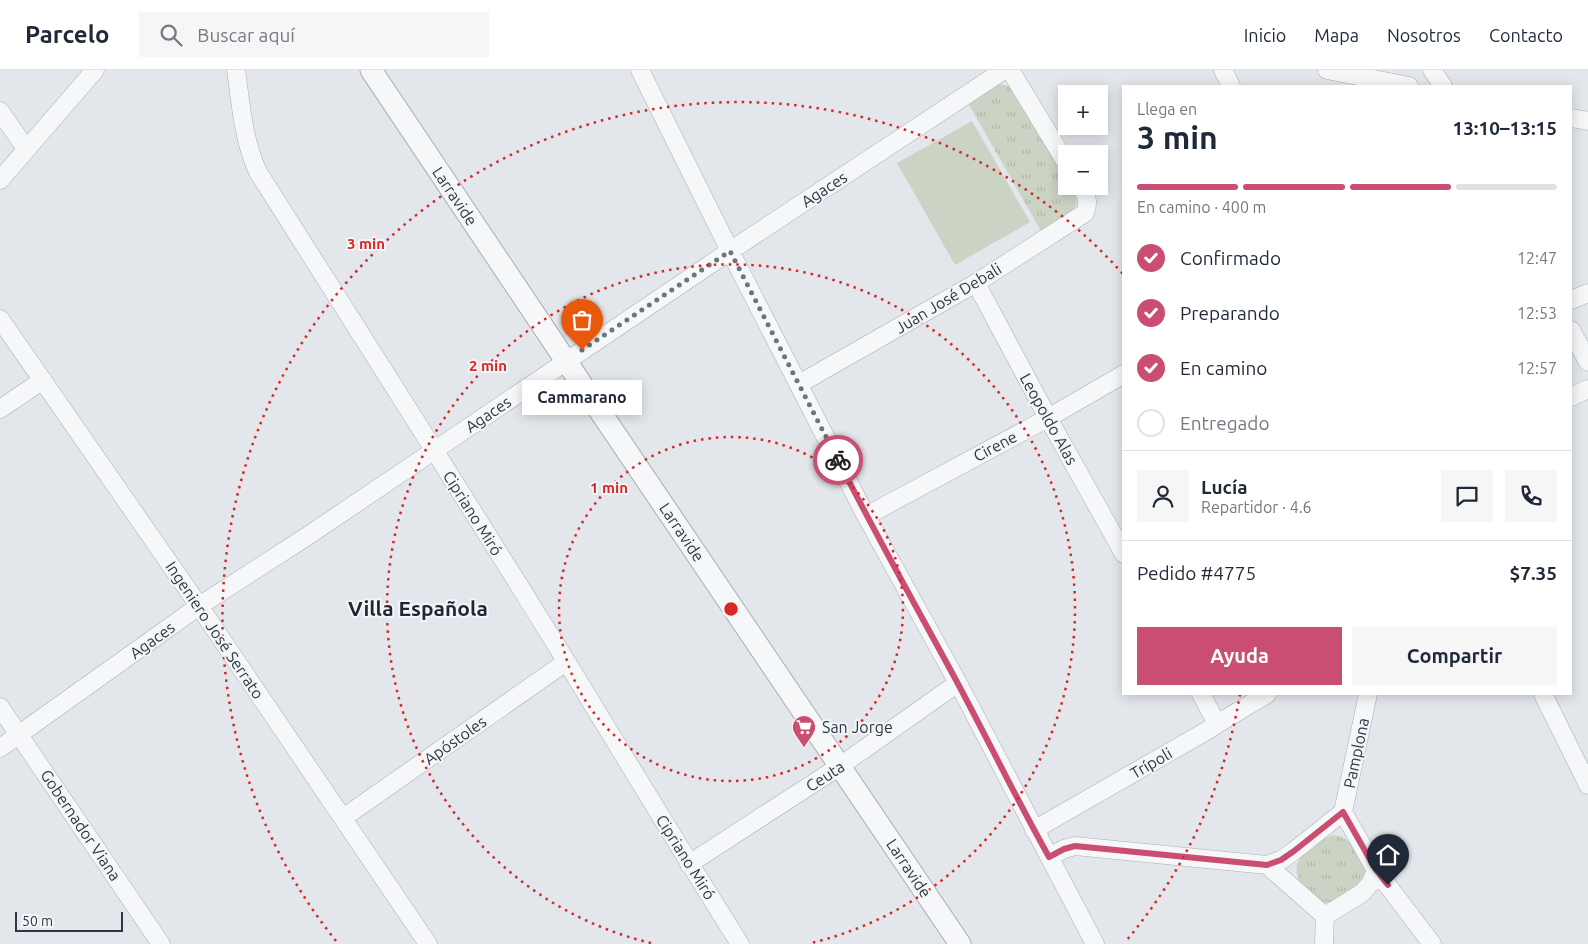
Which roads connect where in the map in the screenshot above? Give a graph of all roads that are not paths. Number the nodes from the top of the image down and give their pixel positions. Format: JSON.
{"nodes":[{"id":1,"x":95,"y":70,"type":"edge"},
{"id":2,"x":236,"y":70,"type":"edge"},
{"id":3,"x":371,"y":70,"type":"edge"},
{"id":4,"x":640,"y":70,"type":"edge"},
{"id":5,"x":1004,"y":70,"type":"edge"},
{"id":6,"x":1010,"y":70,"type":"edge"},
{"id":7,"x":1223,"y":70,"type":"edge"},
{"id":8,"x":1326,"y":70,"type":"edge"},
{"id":9,"x":1432,"y":70,"type":"edge"},
{"id":10,"x":1230,"y":85,"type":"edge"},
{"id":11,"x":1404,"y":85,"type":"edge"},
{"id":12,"x":1442,"y":85,"type":"edge"},
{"id":13,"x":0,"y":111,"type":"edge"},
{"id":14,"x":1572,"y":118,"type":"edge"},
{"id":15,"x":1588,"y":121,"type":"edge"},
{"id":16,"x":26,"y":149,"type":"junction"},
{"id":17,"x":1058,"y":149,"type":"edge"},
{"id":18,"x":0,"y":180,"type":"edge"},
{"id":19,"x":1086,"y":195,"type":"edge"},
{"id":20,"x":730,"y":251,"type":"junction"},
{"id":21,"x":976,"y":283,"type":"junction"},
{"id":22,"x":1588,"y":293,"type":"edge"},
{"id":23,"x":1572,"y":300,"type":"edge"},
{"id":24,"x":0,"y":319,"type":"edge"},
{"id":25,"x":1572,"y":332,"type":"edge"},
{"id":26,"x":566,"y":362,"type":"junction"},
{"id":27,"x":1588,"y":362,"type":"edge"},
{"id":28,"x":1122,"y":375,"type":"edge"},
{"id":29,"x":43,"y":380,"type":"junction"},
{"id":30,"x":799,"y":384,"type":"junction"},
{"id":31,"x":1588,"y":388,"type":"edge"},
{"id":32,"x":1572,"y":396,"type":"edge"},
{"id":33,"x":0,"y":409,"type":"edge"},
{"id":34,"x":1048,"y":418,"type":"junction"},
{"id":35,"x":434,"y":450,"type":"junction"},
{"id":36,"x":866,"y":516,"type":"junction"},
{"id":37,"x":1122,"y":550,"type":"edge"},
{"id":38,"x":199,"y":606,"type":"junction"},
{"id":39,"x":566,"y":662,"type":"junction"},
{"id":40,"x":958,"y":683,"type":"junction"},
{"id":41,"x":1202,"y":695,"type":"edge"},
{"id":42,"x":1265,"y":695,"type":"edge"},
{"id":43,"x":1368,"y":695,"type":"edge"},
{"id":44,"x":1543,"y":695,"type":"edge"},
{"id":45,"x":0,"y":707,"type":"edge"},
{"id":46,"x":1217,"y":724,"type":"junction"},
{"id":47,"x":20,"y":734,"type":"junction"},
{"id":48,"x":0,"y":748,"type":"edge"},
{"id":49,"x":840,"y":766,"type":"junction"},
{"id":50,"x":1588,"y":785,"type":"edge"},
{"id":51,"x":1343,"y":812,"type":"junction"},
{"id":52,"x":343,"y":818,"type":"junction"},
{"id":53,"x":1034,"y":830,"type":"junction"},
{"id":54,"x":1049,"y":857,"type":"junction"},
{"id":55,"x":689,"y":864,"type":"junction"},
{"id":56,"x":1267,"y":865,"type":"junction"},
{"id":57,"x":1376,"y":870,"type":"junction"},
{"id":58,"x":1325,"y":916,"type":"junction"},
{"id":59,"x":161,"y":944,"type":"edge"},
{"id":60,"x":428,"y":944,"type":"edge"},
{"id":61,"x":740,"y":944,"type":"edge"},
{"id":62,"x":960,"y":944,"type":"edge"},
{"id":63,"x":1095,"y":944,"type":"edge"},
{"id":64,"x":1324,"y":944,"type":"edge"},
{"id":65,"x":1432,"y":944,"type":"edge"}],
"edges":[{"from":1,"to":16,"type":"street"},
{"from":2,"to":35,"type":"street","name":"Cipriano Miró"},
{"from":3,"to":26,"type":"street","name":"Larravide"},
{"from":4,"to":20,"type":"street"},
{"from":5,"to":20,"type":"street","name":"Agaces"},
{"from":6,"to":17,"type":"street"},
{"from":7,"to":10,"type":"street"},
{"from":8,"to":11,"type":"street"},
{"from":9,"to":12,"type":"street"},
{"from":13,"to":16,"type":"street"},
{"from":14,"to":15,"type":"street"},
{"from":16,"to":18,"type":"street"},
{"from":19,"to":21,"type":"street","name":"Juan José Debali"},
{"from":20,"to":26,"type":"street","name":"Agaces"},
{"from":20,"to":30,"type":"street"},
{"from":21,"to":30,"type":"street","name":"Juan José Debali"},
{"from":21,"to":34,"type":"street","name":"Leopoldo Alas"},
{"from":22,"to":23,"type":"street"},
{"from":24,"to":29,"type":"street","name":"Ingeniero José Serrato"},
{"from":25,"to":27,"type":"street"},
{"from":26,"to":35,"type":"street","name":"Agaces"},
{"from":26,"to":49,"type":"street","name":"Larravide"},
{"from":28,"to":34,"type":"street","name":"Cirene"},
{"from":29,"to":33,"type":"street"},
{"from":29,"to":38,"type":"street","name":"Ingeniero José Serrato"},
{"from":30,"to":36,"type":"street"},
{"from":31,"to":32,"type":"street"},
{"from":34,"to":36,"type":"street","name":"Cirene"},
{"from":34,"to":37,"type":"street","name":"Leopoldo Alas"},
{"from":35,"to":38,"type":"street","name":"Agaces"},
{"from":35,"to":39,"type":"street","name":"Cipriano Miró"},
{"from":36,"to":40,"type":"street"},
{"from":38,"to":47,"type":"street","name":"Agaces"},
{"from":38,"to":52,"type":"street","name":"Ingeniero José Serrato"},
{"from":39,"to":52,"type":"street","name":"Apóstoles"},
{"from":39,"to":55,"type":"street","name":"Cipriano Miró"},
{"from":40,"to":49,"type":"street","name":"Ceuta"},
{"from":40,"to":53,"type":"street"},
{"from":41,"to":46,"type":"street"},
{"from":42,"to":46,"type":"street","name":"Trípoli"},
{"from":43,"to":51,"type":"street","name":"Pamplona"},
{"from":44,"to":50,"type":"street"},
{"from":45,"to":47,"type":"street","name":"Gobernador Viana"},
{"from":46,"to":53,"type":"street","name":"Trípoli"},
{"from":47,"to":48,"type":"street","name":"Agaces"},
{"from":47,"to":59,"type":"street","name":"Gobernador Viana"},
{"from":49,"to":55,"type":"street","name":"Ceuta"},
{"from":49,"to":62,"type":"street","name":"Larravide"},
{"from":51,"to":56,"type":"street"},
{"from":51,"to":57,"type":"street"},
{"from":52,"to":60,"type":"street","name":"Ingeniero José Serrato"},
{"from":53,"to":54,"type":"street"},
{"from":54,"to":56,"type":"street"},
{"from":54,"to":63,"type":"street"},
{"from":55,"to":61,"type":"street","name":"Cipriano Miró"},
{"from":56,"to":58,"type":"street"},
{"from":57,"to":58,"type":"street"},
{"from":57,"to":65,"type":"street"},
{"from":58,"to":64,"type":"street"}]}
